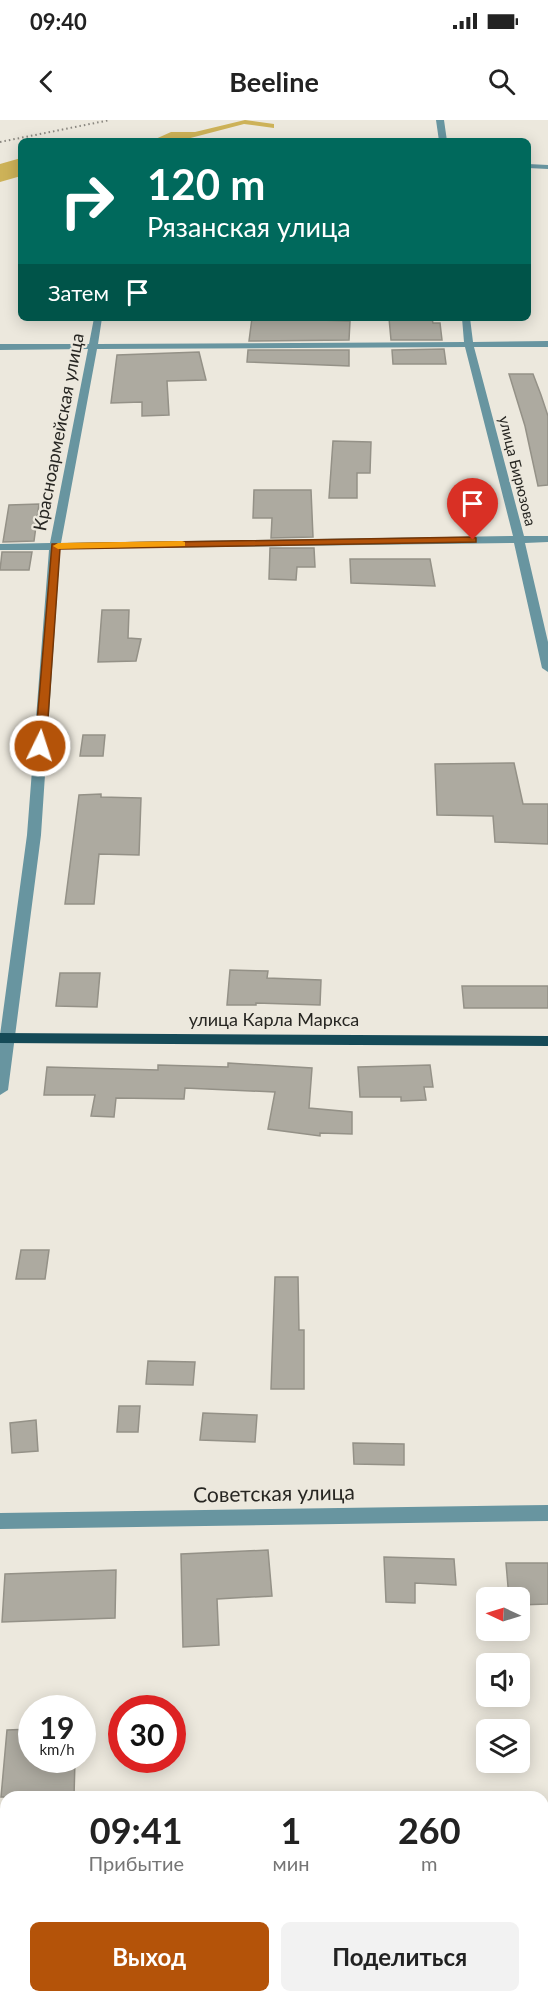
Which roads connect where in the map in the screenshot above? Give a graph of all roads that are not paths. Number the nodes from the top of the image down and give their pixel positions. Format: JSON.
{"nodes":[{"id":1,"x":440,"y":120,"type":"edge"},
{"id":2,"x":443,"y":138,"type":"edge"},
{"id":3,"x":531,"y":166,"type":"edge"},
{"id":4,"x":548,"y":167,"type":"edge"},
{"id":5,"x":98,"y":321,"type":"edge"},
{"id":6,"x":466,"y":321,"type":"edge"},
{"id":7,"x":469,"y":344,"type":"junction"},
{"id":8,"x":548,"y":344,"type":"edge"},
{"id":9,"x":95,"y":346,"type":"junction"},
{"id":10,"x":0,"y":347,"type":"edge"},
{"id":11,"x":519,"y":539,"type":"junction"},
{"id":12,"x":548,"y":539,"type":"edge"},
{"id":13,"x":55,"y":546,"type":"junction"},
{"id":14,"x":0,"y":547,"type":"edge"},
{"id":15,"x":548,"y":668,"type":"edge"},
{"id":16,"x":4,"y":1038,"type":"edge"},
{"id":17,"x":548,"y":1041,"type":"edge"},
{"id":18,"x":0,"y":1090,"type":"edge"},
{"id":19,"x":548,"y":1513,"type":"edge"},
{"id":20,"x":0,"y":1521,"type":"edge"}],
"edges":[{"from":1,"to":2,"type":"street"},
{"from":3,"to":4,"type":"street"},
{"from":5,"to":9,"type":"street","name":"Красноармейская улица"},
{"from":6,"to":7,"type":"street","name":"улица Бирюзова"},
{"from":7,"to":8,"type":"street"},
{"from":7,"to":9,"type":"street"},
{"from":7,"to":11,"type":"street","name":"улица Бирюзова"},
{"from":9,"to":10,"type":"street"},
{"from":9,"to":13,"type":"street","name":"Красноармейская улица"},
{"from":11,"to":12,"type":"street"},
{"from":11,"to":13,"type":"street"},
{"from":11,"to":15,"type":"street","name":"улица Бирюзова"},
{"from":13,"to":14,"type":"street"},
{"from":13,"to":16,"type":"street","name":"Красноармейская улица"},
{"from":16,"to":17,"type":"main road","name":"улица Карла Маркса"},
{"from":16,"to":18,"type":"street","name":"Красноармейская улица"},
{"from":19,"to":20,"type":"street","name":"Советская улица"}]}
